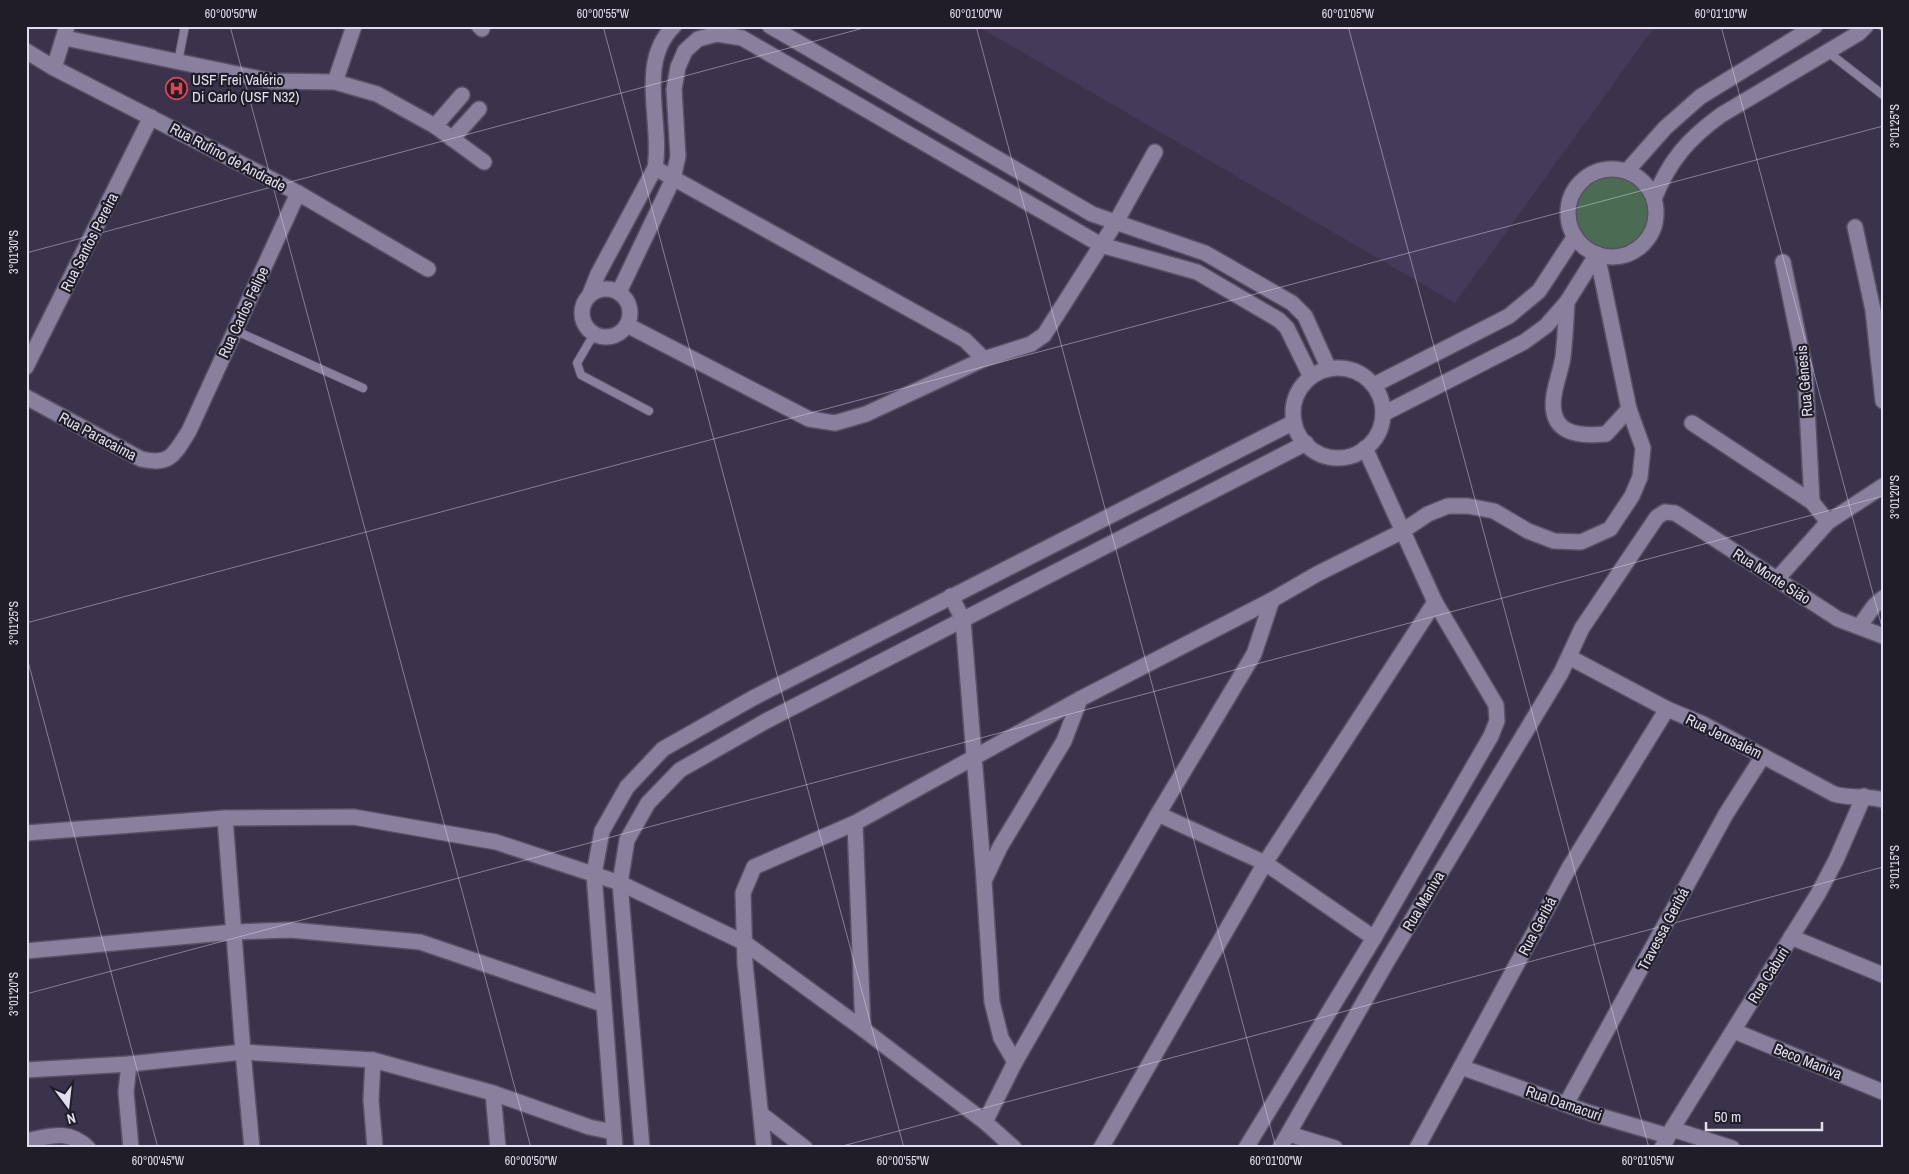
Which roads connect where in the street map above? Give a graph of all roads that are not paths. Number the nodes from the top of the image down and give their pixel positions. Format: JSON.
{"nodes":[{"id":1,"x":185,"y":26,"type":"edge"},
{"id":2,"x":354,"y":26,"type":"edge"},
{"id":3,"x":674,"y":26,"type":"edge"},
{"id":4,"x":770,"y":26,"type":"edge"},
{"id":5,"x":1815,"y":26,"type":"edge"},
{"id":6,"x":1866,"y":26,"type":"edge"},
{"id":7,"x":66,"y":32,"type":"edge"},
{"id":8,"x":26,"y":51,"type":"edge"},
{"id":9,"x":1828,"y":52,"type":"junction"},
{"id":10,"x":178,"y":62,"type":"junction"},
{"id":11,"x":54,"y":68,"type":"junction"},
{"id":12,"x":335,"y":82,"type":"junction"},
{"id":13,"x":462,"y":95,"type":"dead end"},
{"id":14,"x":1883,"y":95,"type":"edge"},
{"id":15,"x":479,"y":109,"type":"dead end"},
{"id":16,"x":152,"y":117,"type":"junction"},
{"id":17,"x":435,"y":126,"type":"junction"},
{"id":18,"x":452,"y":139,"type":"junction"},
{"id":19,"x":1155,"y":152,"type":"dead end"},
{"id":20,"x":484,"y":162,"type":"dead end"},
{"id":21,"x":654,"y":168,"type":"junction"},
{"id":22,"x":1628,"y":171,"type":"junction"},
{"id":23,"x":673,"y":179,"type":"junction"},
{"id":24,"x":298,"y":194,"type":"junction"},
{"id":25,"x":1654,"y":199,"type":"junction"},
{"id":26,"x":1116,"y":222,"type":"junction"},
{"id":27,"x":1855,"y":227,"type":"dead end"},
{"id":28,"x":1575,"y":236,"type":"junction"},
{"id":29,"x":1101,"y":245,"type":"junction"},
{"id":30,"x":1598,"y":254,"type":"junction"},
{"id":31,"x":1783,"y":262,"type":"dead end"},
{"id":32,"x":428,"y":269,"type":"dead end"},
{"id":33,"x":619,"y":292,"type":"junction"},
{"id":34,"x":590,"y":294,"type":"junction"},
{"id":35,"x":1567,"y":302,"type":"junction"},
{"id":36,"x":627,"y":325,"type":"junction"},
{"id":37,"x":234,"y":330,"type":"junction"},
{"id":38,"x":594,"y":334,"type":"junction"},
{"id":39,"x":984,"y":359,"type":"junction"},
{"id":40,"x":26,"y":367,"type":"edge"},
{"id":41,"x":1329,"y":369,"type":"junction"},
{"id":42,"x":1311,"y":377,"type":"junction"},
{"id":43,"x":1374,"y":386,"type":"junction"},
{"id":44,"x":363,"y":388,"type":"dead end"},
{"id":45,"x":26,"y":397,"type":"edge"},
{"id":46,"x":1883,"y":401,"type":"edge"},
{"id":47,"x":1629,"y":409,"type":"junction"},
{"id":48,"x":649,"y":411,"type":"dead end"},
{"id":49,"x":1383,"y":414,"type":"junction"},
{"id":50,"x":1294,"y":422,"type":"junction"},
{"id":51,"x":1692,"y":423,"type":"dead end"},
{"id":52,"x":189,"y":431,"type":"joint"},
{"id":53,"x":1306,"y":444,"type":"junction"},
{"id":54,"x":1365,"y":448,"type":"junction"},
{"id":55,"x":1883,"y":486,"type":"edge"},
{"id":56,"x":1812,"y":502,"type":"junction"},
{"id":57,"x":1665,"y":512,"type":"joint"},
{"id":58,"x":1828,"y":522,"type":"junction"},
{"id":59,"x":1401,"y":532,"type":"junction"},
{"id":60,"x":1777,"y":579,"type":"junction"},
{"id":61,"x":951,"y":596,"type":"junction"},
{"id":62,"x":1883,"y":598,"type":"edge"},
{"id":63,"x":1272,"y":600,"type":"junction"},
{"id":64,"x":1435,"y":602,"type":"junction"},
{"id":65,"x":963,"y":620,"type":"junction"},
{"id":66,"x":1859,"y":627,"type":"junction"},
{"id":67,"x":1883,"y":636,"type":"edge"},
{"id":68,"x":1569,"y":657,"type":"junction"},
{"id":69,"x":753,"y":698,"type":"junction"},
{"id":70,"x":1080,"y":699,"type":"junction"},
{"id":71,"x":1667,"y":709,"type":"junction"},
{"id":72,"x":766,"y":721,"type":"junction"},
{"id":73,"x":1763,"y":756,"type":"junction"},
{"id":74,"x":975,"y":757,"type":"junction"},
{"id":75,"x":1864,"y":796,"type":"junction"},
{"id":76,"x":1883,"y":800,"type":"edge"},
{"id":77,"x":1158,"y":814,"type":"junction"},
{"id":78,"x":225,"y":818,"type":"junction"},
{"id":79,"x":855,"y":823,"type":"junction"},
{"id":80,"x":26,"y":833,"type":"edge"},
{"id":81,"x":1265,"y":863,"type":"junction"},
{"id":82,"x":594,"y":874,"type":"junction"},
{"id":83,"x":984,"y":881,"type":"junction"},
{"id":84,"x":620,"y":883,"type":"junction"},
{"id":85,"x":234,"y":932,"type":"junction"},
{"id":86,"x":1791,"y":937,"type":"junction"},
{"id":87,"x":1374,"y":938,"type":"junction"},
{"id":88,"x":745,"y":943,"type":"junction"},
{"id":89,"x":26,"y":952,"type":"edge"},
{"id":90,"x":1883,"y":975,"type":"edge"},
{"id":91,"x":602,"y":1004,"type":"junction"},
{"id":92,"x":863,"y":1029,"type":"junction"},
{"id":93,"x":1734,"y":1031,"type":"junction"},
{"id":94,"x":243,"y":1052,"type":"junction"},
{"id":95,"x":374,"y":1060,"type":"junction"},
{"id":96,"x":1015,"y":1062,"type":"junction"},
{"id":97,"x":129,"y":1064,"type":"junction"},
{"id":98,"x":1461,"y":1067,"type":"junction"},
{"id":99,"x":26,"y":1070,"type":"edge"},
{"id":100,"x":493,"y":1092,"type":"junction"},
{"id":101,"x":1883,"y":1092,"type":"edge"},
{"id":102,"x":1566,"y":1104,"type":"junction"},
{"id":103,"x":760,"y":1114,"type":"junction"},
{"id":104,"x":985,"y":1122,"type":"junction"},
{"id":105,"x":613,"y":1132,"type":"junction"},
{"id":106,"x":1289,"y":1134,"type":"junction"},
{"id":107,"x":1667,"y":1138,"type":"edge"},
{"id":108,"x":26,"y":1141,"type":"edge"},
{"id":109,"x":88,"y":1148,"type":"edge"},
{"id":110,"x":131,"y":1148,"type":"edge"},
{"id":111,"x":252,"y":1148,"type":"edge"},
{"id":112,"x":375,"y":1148,"type":"edge"},
{"id":113,"x":498,"y":1148,"type":"edge"},
{"id":114,"x":615,"y":1148,"type":"edge"},
{"id":115,"x":642,"y":1148,"type":"edge"},
{"id":116,"x":764,"y":1148,"type":"edge"},
{"id":117,"x":805,"y":1148,"type":"edge"},
{"id":118,"x":1014,"y":1148,"type":"edge"},
{"id":119,"x":1101,"y":1148,"type":"edge"},
{"id":120,"x":1246,"y":1148,"type":"edge"},
{"id":121,"x":1280,"y":1148,"type":"edge"},
{"id":122,"x":1335,"y":1148,"type":"edge"},
{"id":123,"x":1417,"y":1148,"type":"edge"},
{"id":124,"x":1732,"y":1148,"type":"edge"}],
"edges":[{"from":1,"to":10,"type":"lane"},
{"from":2,"to":12,"type":"street"},
{"from":3,"to":21,"type":"street"},
{"from":4,"to":26,"type":"street"},
{"from":5,"to":22,"type":"street"},
{"from":6,"to":9,"type":"street"},
{"from":7,"to":10,"type":"street"},
{"from":7,"to":11,"type":"street"},
{"from":8,"to":11,"type":"street","name":"Rua Rufino de Andrade"},
{"from":9,"to":14,"type":"lane"},
{"from":9,"to":25,"type":"street"},
{"from":10,"to":12,"type":"street"},
{"from":11,"to":16,"type":"street","name":"Rua Rufino de Andrade"},
{"from":12,"to":17,"type":"street"},
{"from":13,"to":17,"type":"street"},
{"from":15,"to":18,"type":"street"},
{"from":16,"to":24,"type":"street","name":"Rua Rufino de Andrade"},
{"from":16,"to":40,"type":"street","name":"Rua Santos Pereira"},
{"from":17,"to":18,"type":"street"},
{"from":18,"to":20,"type":"street"},
{"from":19,"to":26,"type":"street"},
{"from":21,"to":23,"type":"street"},
{"from":21,"to":34,"type":"street"},
{"from":22,"to":25,"type":"street"},
{"from":22,"to":28,"type":"street"},
{"from":23,"to":29,"type":"street"},
{"from":23,"to":33,"type":"street"},
{"from":23,"to":39,"type":"street"},
{"from":24,"to":32,"type":"street","name":"Rua Rufino de Andrade"},
{"from":24,"to":37,"type":"street","name":"Rua Carlos Felipe"},
{"from":25,"to":30,"type":"street"},
{"from":26,"to":29,"type":"street"},
{"from":26,"to":41,"type":"street"},
{"from":27,"to":46,"type":"street"},
{"from":28,"to":30,"type":"street"},
{"from":28,"to":43,"type":"street"},
{"from":29,"to":39,"type":"street"},
{"from":29,"to":42,"type":"street"},
{"from":30,"to":35,"type":"street"},
{"from":30,"to":47,"type":"street"},
{"from":31,"to":56,"type":"street","name":"Rua Gênesis"},
{"from":33,"to":34,"type":"street"},
{"from":33,"to":36,"type":"street"},
{"from":34,"to":38,"type":"street"},
{"from":35,"to":47,"type":"street"},
{"from":35,"to":49,"type":"street"},
{"from":36,"to":38,"type":"street"},
{"from":36,"to":39,"type":"street"},
{"from":37,"to":44,"type":"lane"},
{"from":37,"to":52,"type":"street","name":"Rua Carlos Felipe"},
{"from":38,"to":48,"type":"lane"},
{"from":41,"to":42,"type":"street"},
{"from":41,"to":43,"type":"street"},
{"from":42,"to":50,"type":"street"},
{"from":43,"to":49,"type":"street"},
{"from":45,"to":52,"type":"street","name":"Rua Paracaima"},
{"from":47,"to":59,"type":"street"},
{"from":49,"to":54,"type":"street"},
{"from":50,"to":53,"type":"street"},
{"from":50,"to":61,"type":"street"},
{"from":51,"to":56,"type":"street"},
{"from":53,"to":54,"type":"street"},
{"from":53,"to":65,"type":"street"},
{"from":54,"to":59,"type":"street"},
{"from":55,"to":58,"type":"street"},
{"from":56,"to":58,"type":"street"},
{"from":57,"to":60,"type":"street","name":"Rua Monte Sião"},
{"from":57,"to":68,"type":"street","name":"Rua Maniva"},
{"from":58,"to":60,"type":"street"},
{"from":59,"to":63,"type":"street"},
{"from":59,"to":64,"type":"street"},
{"from":60,"to":66,"type":"street","name":"Rua Monte Sião"},
{"from":61,"to":65,"type":"street"},
{"from":61,"to":69,"type":"street"},
{"from":62,"to":66,"type":"street"},
{"from":63,"to":70,"type":"street"},
{"from":63,"to":77,"type":"street"},
{"from":64,"to":81,"type":"street"},
{"from":64,"to":87,"type":"street"},
{"from":65,"to":72,"type":"street"},
{"from":65,"to":74,"type":"street"},
{"from":66,"to":67,"type":"street","name":"Rua Monte Sião"},
{"from":68,"to":71,"type":"street","name":"Rua Jerusalém"},
{"from":68,"to":106,"type":"street","name":"Rua Maniva"},
{"from":69,"to":72,"type":"street"},
{"from":69,"to":82,"type":"street"},
{"from":70,"to":74,"type":"street"},
{"from":70,"to":83,"type":"street"},
{"from":71,"to":73,"type":"street","name":"Rua Jerusalém"},
{"from":71,"to":98,"type":"street","name":"Rua Geribá"},
{"from":72,"to":84,"type":"street"},
{"from":73,"to":75,"type":"street","name":"Rua Jerusalém"},
{"from":73,"to":102,"type":"street","name":"Travessa Geribá"},
{"from":74,"to":79,"type":"street"},
{"from":74,"to":83,"type":"street"},
{"from":75,"to":76,"type":"street","name":"Rua Jerusalém"},
{"from":75,"to":86,"type":"street","name":"Rua Caburi"},
{"from":77,"to":81,"type":"street"},
{"from":77,"to":96,"type":"street"},
{"from":78,"to":80,"type":"street"},
{"from":78,"to":82,"type":"street"},
{"from":78,"to":85,"type":"street"},
{"from":79,"to":88,"type":"street"},
{"from":79,"to":92,"type":"street"},
{"from":81,"to":87,"type":"street"},
{"from":81,"to":119,"type":"street"},
{"from":82,"to":84,"type":"street"},
{"from":82,"to":91,"type":"street"},
{"from":83,"to":96,"type":"street"},
{"from":84,"to":88,"type":"street"},
{"from":84,"to":115,"type":"street"},
{"from":85,"to":89,"type":"street"},
{"from":85,"to":91,"type":"street"},
{"from":85,"to":94,"type":"street"},
{"from":86,"to":90,"type":"street"},
{"from":86,"to":93,"type":"street","name":"Rua Caburi"},
{"from":87,"to":120,"type":"street"},
{"from":88,"to":92,"type":"street"},
{"from":88,"to":103,"type":"street"},
{"from":91,"to":105,"type":"street"},
{"from":92,"to":104,"type":"street"},
{"from":93,"to":101,"type":"street","name":"Beco Maniva"},
{"from":93,"to":107,"type":"street","name":"Rua Caburi"},
{"from":94,"to":95,"type":"street"},
{"from":94,"to":97,"type":"street"},
{"from":94,"to":111,"type":"street"},
{"from":95,"to":100,"type":"street"},
{"from":95,"to":112,"type":"street"},
{"from":96,"to":104,"type":"street"},
{"from":97,"to":99,"type":"street"},
{"from":97,"to":110,"type":"street"},
{"from":98,"to":102,"type":"street","name":"Rua Damacuri"},
{"from":98,"to":123,"type":"street","name":"Rua Geribá"},
{"from":100,"to":105,"type":"street"},
{"from":100,"to":113,"type":"street"},
{"from":102,"to":107,"type":"street","name":"Rua Damacuri"},
{"from":103,"to":116,"type":"street"},
{"from":103,"to":117,"type":"street"},
{"from":104,"to":118,"type":"street"},
{"from":105,"to":114,"type":"street"},
{"from":106,"to":121,"type":"street","name":"Rua Maniva"},
{"from":106,"to":122,"type":"street"},
{"from":107,"to":124,"type":"street","name":"Rua Damacuri"},
{"from":108,"to":109,"type":"street"}]}
